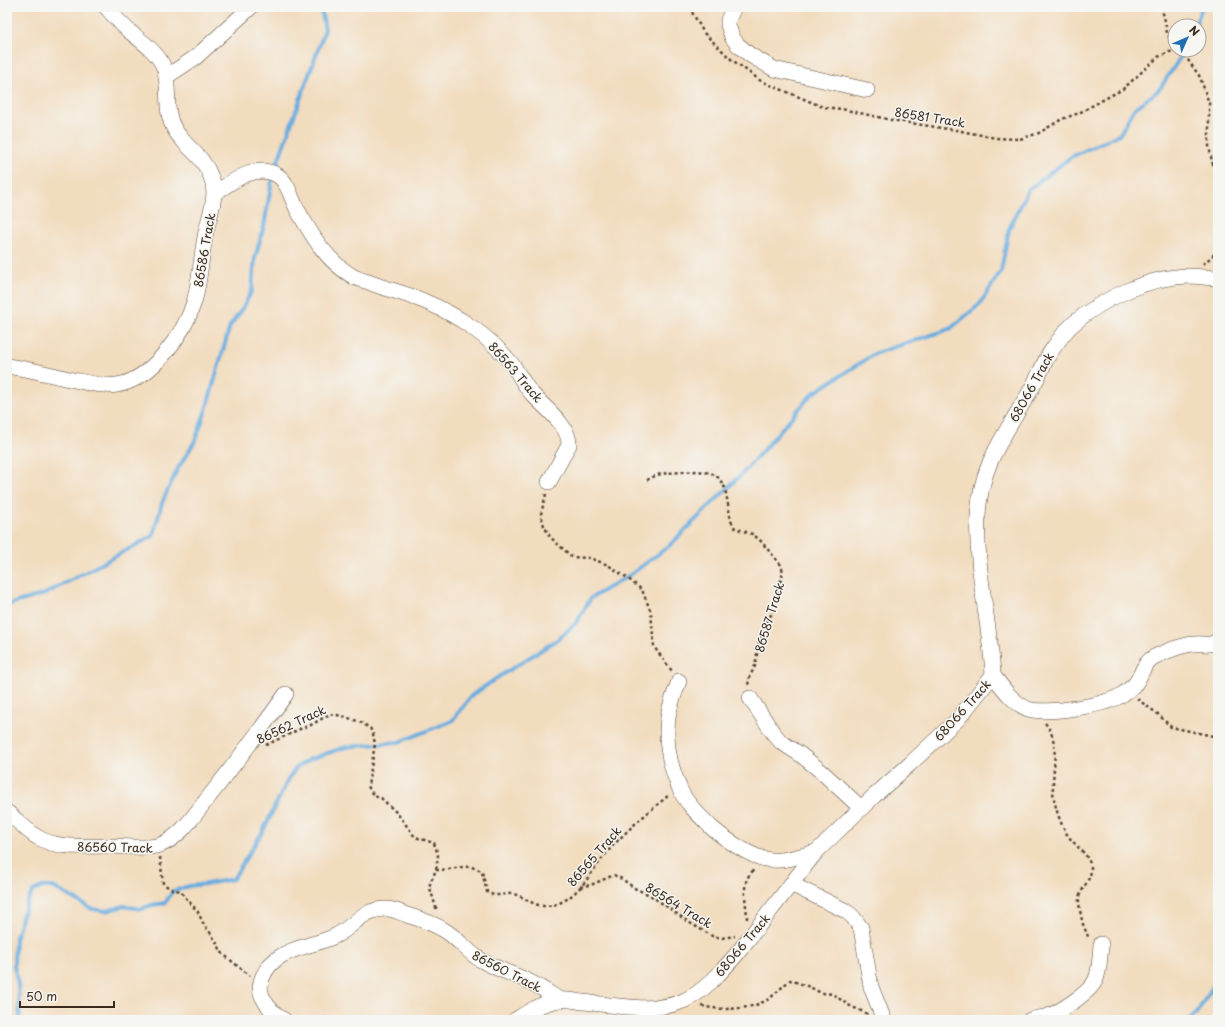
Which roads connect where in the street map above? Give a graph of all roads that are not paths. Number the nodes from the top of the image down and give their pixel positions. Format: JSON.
{"nodes":[{"id":1,"x":106,"y":7,"type":"edge"},
{"id":2,"x":251,"y":7,"type":"edge"},
{"id":3,"x":734,"y":7,"type":"edge"},
{"id":4,"x":166,"y":76,"type":"junction"},
{"id":5,"x":867,"y":90,"type":"dead end"},
{"id":6,"x":215,"y":193,"type":"junction"},
{"id":7,"x":1218,"y":278,"type":"edge"},
{"id":8,"x":7,"y":366,"type":"edge"},
{"id":9,"x":549,"y":482,"type":"road end"},
{"id":10,"x":1218,"y":640,"type":"edge"},
{"id":11,"x":993,"y":675,"type":"junction"},
{"id":12,"x":679,"y":681,"type":"road end"},
{"id":13,"x":286,"y":694,"type":"dead end"},
{"id":14,"x":750,"y":698,"type":"road end"},
{"id":15,"x":861,"y":808,"type":"junction"},
{"id":16,"x":7,"y":812,"type":"edge"},
{"id":17,"x":816,"y":852,"type":"junction"},
{"id":18,"x":792,"y":884,"type":"junction"},
{"id":19,"x":1095,"y":944,"type":"road end"},
{"id":20,"x":560,"y":1000,"type":"junction"},
{"id":21,"x":879,"y":1019,"type":"edge"},
{"id":22,"x":284,"y":1020,"type":"edge"},
{"id":23,"x":515,"y":1020,"type":"edge"},
{"id":24,"x":1030,"y":1020,"type":"edge"}],
"edges":[{"from":1,"to":4,"type":"street","name":"86586 Track"},
{"from":2,"to":4,"type":"street"},
{"from":3,"to":5,"type":"street"},
{"from":4,"to":6,"type":"street","name":"86586 Track"},
{"from":6,"to":8,"type":"street","name":"86586 Track"},
{"from":6,"to":9,"type":"street","name":"86563 Track"},
{"from":7,"to":11,"type":"street","name":"68066 Track"},
{"from":10,"to":11,"type":"street"},
{"from":11,"to":15,"type":"street","name":"68066 Track"},
{"from":12,"to":17,"type":"street"},
{"from":13,"to":16,"type":"street","name":"86560 Track"},
{"from":14,"to":15,"type":"street"},
{"from":15,"to":17,"type":"street","name":"68066 Track"},
{"from":17,"to":18,"type":"street","name":"68066 Track"},
{"from":18,"to":20,"type":"street","name":"68066 Track"},
{"from":18,"to":21,"type":"street"},
{"from":19,"to":24,"type":"street"},
{"from":20,"to":22,"type":"street","name":"86560 Track"},
{"from":20,"to":23,"type":"street","name":"68066 Track"}]}
